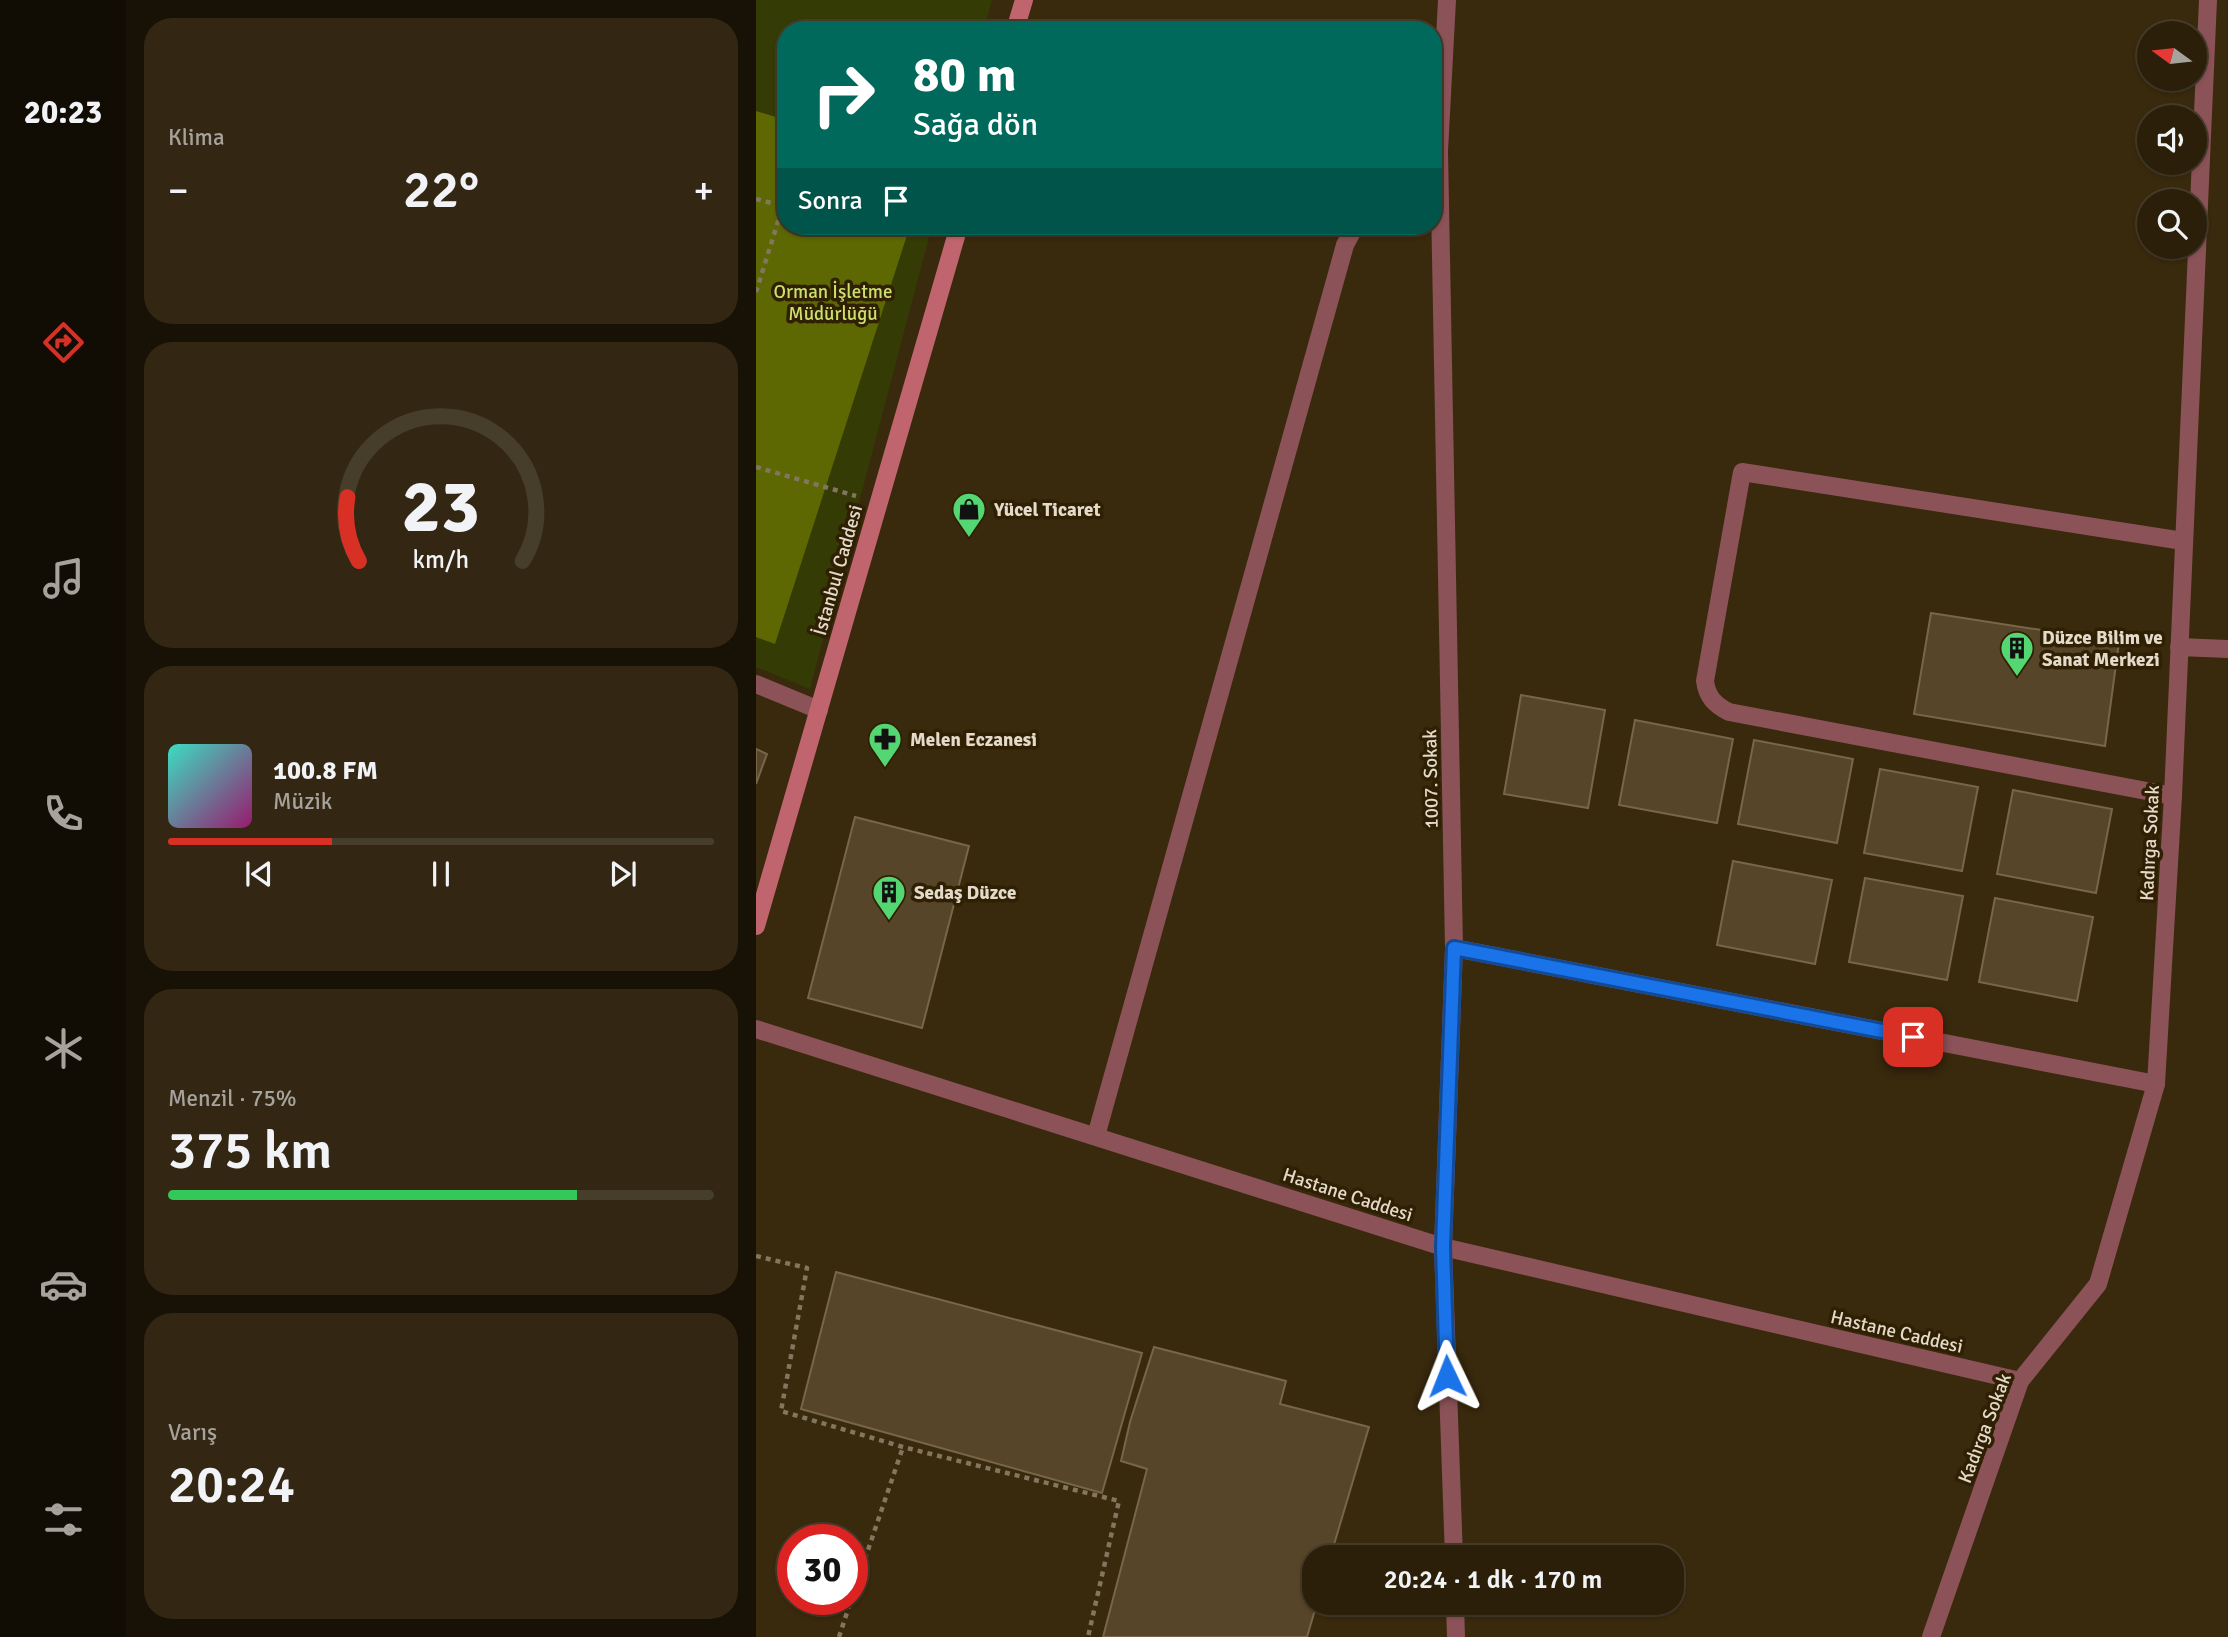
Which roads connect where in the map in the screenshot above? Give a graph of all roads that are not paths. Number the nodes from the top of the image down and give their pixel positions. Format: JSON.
{"nodes":[{"id":1,"x":1024,"y":0,"type":"edge"},
{"id":2,"x":1447,"y":0,"type":"edge"},
{"id":3,"x":2208,"y":0,"type":"edge"},
{"id":4,"x":1018,"y":21,"type":"edge"},
{"id":5,"x":1442,"y":70,"type":"edge"},
{"id":6,"x":956,"y":235,"type":"edge"},
{"id":7,"x":1350,"y":235,"type":"edge"},
{"id":8,"x":1438,"y":235,"type":"edge"},
{"id":9,"x":2183,"y":541,"type":"junction"},
{"id":10,"x":2179,"y":647,"type":"junction"},
{"id":11,"x":2228,"y":649,"type":"edge"},
{"id":12,"x":756,"y":684,"type":"edge"},
{"id":13,"x":819,"y":710,"type":"junction"},
{"id":14,"x":2173,"y":796,"type":"junction"},
{"id":15,"x":756,"y":926,"type":"edge"},
{"id":16,"x":1454,"y":948,"type":"junction"},
{"id":17,"x":756,"y":1029,"type":"edge"},
{"id":18,"x":2156,"y":1084,"type":"junction"},
{"id":19,"x":1096,"y":1136,"type":"junction"},
{"id":20,"x":1443,"y":1247,"type":"junction"},
{"id":21,"x":2020,"y":1381,"type":"junction"},
{"id":22,"x":1454,"y":1545,"type":"edge"},
{"id":23,"x":1455,"y":1615,"type":"edge"},
{"id":24,"x":1456,"y":1637,"type":"edge"},
{"id":25,"x":1931,"y":1637,"type":"edge"}],
"edges":[{"from":1,"to":4,"type":"main road"},
{"from":2,"to":5,"type":"street","name":"1007. Sokak"},
{"from":3,"to":9,"type":"street","name":"Kadırga Sokak"},
{"from":6,"to":13,"type":"main road","name":"İstanbul Caddesi"},
{"from":7,"to":19,"type":"street"},
{"from":8,"to":16,"type":"street","name":"1007. Sokak"},
{"from":9,"to":10,"type":"street","name":"Kadırga Sokak"},
{"from":9,"to":14,"type":"street"},
{"from":10,"to":11,"type":"street"},
{"from":10,"to":14,"type":"street","name":"Kadırga Sokak"},
{"from":12,"to":13,"type":"street"},
{"from":13,"to":15,"type":"main road","name":"İstanbul Caddesi"},
{"from":14,"to":18,"type":"street","name":"Kadırga Sokak"},
{"from":16,"to":18,"type":"street"},
{"from":16,"to":20,"type":"street","name":"1007. Sokak"},
{"from":17,"to":19,"type":"street","name":"Hastane Caddesi"},
{"from":18,"to":21,"type":"street","name":"Kadırga Sokak"},
{"from":19,"to":20,"type":"street","name":"Hastane Caddesi"},
{"from":20,"to":21,"type":"street","name":"Hastane Caddesi"},
{"from":20,"to":22,"type":"street","name":"1007. Sokak"},
{"from":21,"to":25,"type":"street","name":"Kadırga Sokak"},
{"from":23,"to":24,"type":"street"}]}
